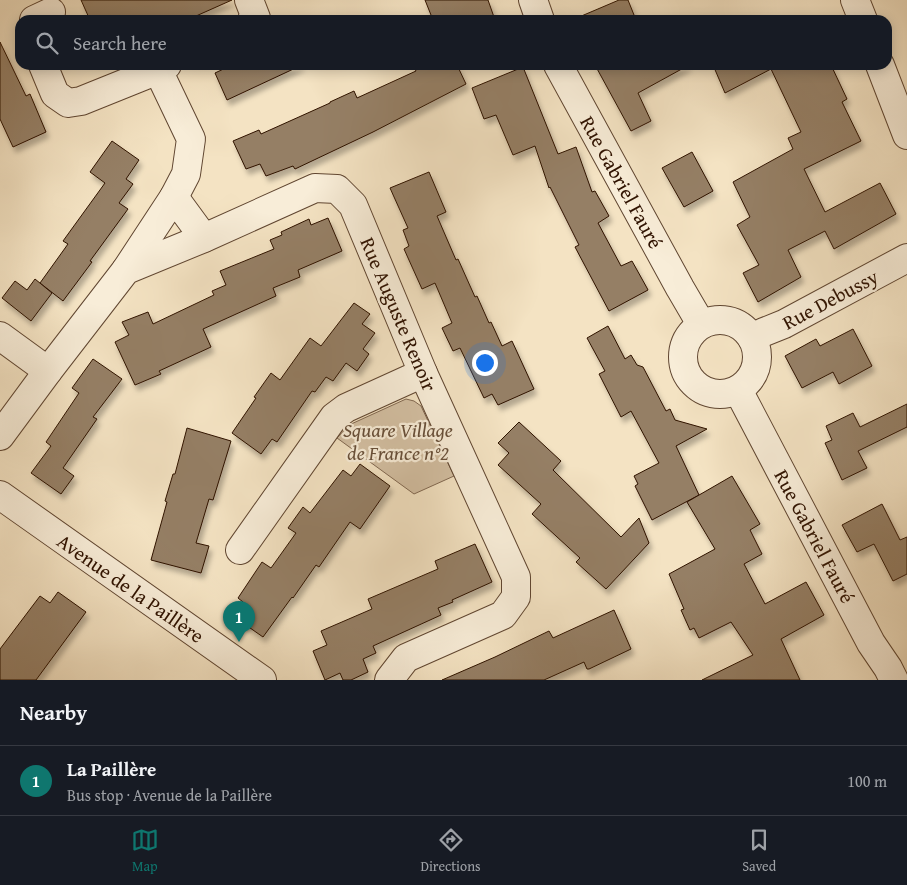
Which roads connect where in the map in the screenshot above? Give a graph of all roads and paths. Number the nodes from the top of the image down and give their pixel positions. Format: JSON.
{"nodes":[{"id":1,"x":249,"y":0,"type":"edge"},
{"id":2,"x":533,"y":0,"type":"edge"},
{"id":3,"x":855,"y":0,"type":"edge"},
{"id":4,"x":255,"y":15,"type":"edge"},
{"id":5,"x":538,"y":15,"type":"edge"},
{"id":6,"x":861,"y":15,"type":"edge"},
{"id":7,"x":45,"y":70,"type":"edge"},
{"id":8,"x":155,"y":70,"type":"edge"},
{"id":9,"x":163,"y":70,"type":"edge"},
{"id":10,"x":561,"y":70,"type":"edge"},
{"id":11,"x":882,"y":70,"type":"edge"},
{"id":12,"x":907,"y":135,"type":"edge"},
{"id":13,"x":174,"y":197,"type":"junction"},
{"id":14,"x":204,"y":238,"type":"junction"},
{"id":15,"x":907,"y":258,"type":"edge"},
{"id":16,"x":126,"y":270,"type":"junction"},
{"id":17,"x":701,"y":324,"type":"junction"},
{"id":18,"x":0,"y":336,"type":"edge"},
{"id":19,"x":752,"y":338,"type":"junction"},
{"id":20,"x":48,"y":371,"type":"junction"},
{"id":21,"x":423,"y":373,"type":"junction"},
{"id":22,"x":738,"y":390,"type":"junction"},
{"id":23,"x":0,"y":436,"type":"edge"},
{"id":24,"x":0,"y":495,"type":"edge"},
{"id":25,"x":240,"y":550,"type":"dead end"},
{"id":26,"x":262,"y":680,"type":"edge"},
{"id":27,"x":389,"y":680,"type":"edge"},
{"id":28,"x":894,"y":680,"type":"edge"}],
"edges":[{"from":1,"to":4,"type":"street"},
{"from":2,"to":5,"type":"street"},
{"from":3,"to":6,"type":"street"},
{"from":7,"to":8,"type":"street"},
{"from":9,"to":13,"type":"street"},
{"from":10,"to":17,"type":"street","name":"Rue Gabriel Fauré"},
{"from":11,"to":12,"type":"street"},
{"from":13,"to":14,"type":"street"},
{"from":13,"to":16,"type":"street"},
{"from":14,"to":16,"type":"street","name":"Rue Auguste Renoir"},
{"from":14,"to":21,"type":"street","name":"Rue Auguste Renoir"},
{"from":15,"to":19,"type":"street","name":"Rue Debussy"},
{"from":16,"to":20,"type":"street"},
{"from":17,"to":19,"type":"street"},
{"from":17,"to":22,"type":"street"},
{"from":18,"to":20,"type":"street"},
{"from":19,"to":22,"type":"street"},
{"from":20,"to":23,"type":"street"},
{"from":21,"to":25,"type":"street"},
{"from":21,"to":27,"type":"street","name":"Rue Auguste Renoir"},
{"from":22,"to":28,"type":"street","name":"Rue Gabriel Fauré"},
{"from":24,"to":26,"type":"street","name":"Avenue de la Paillère"}]}
